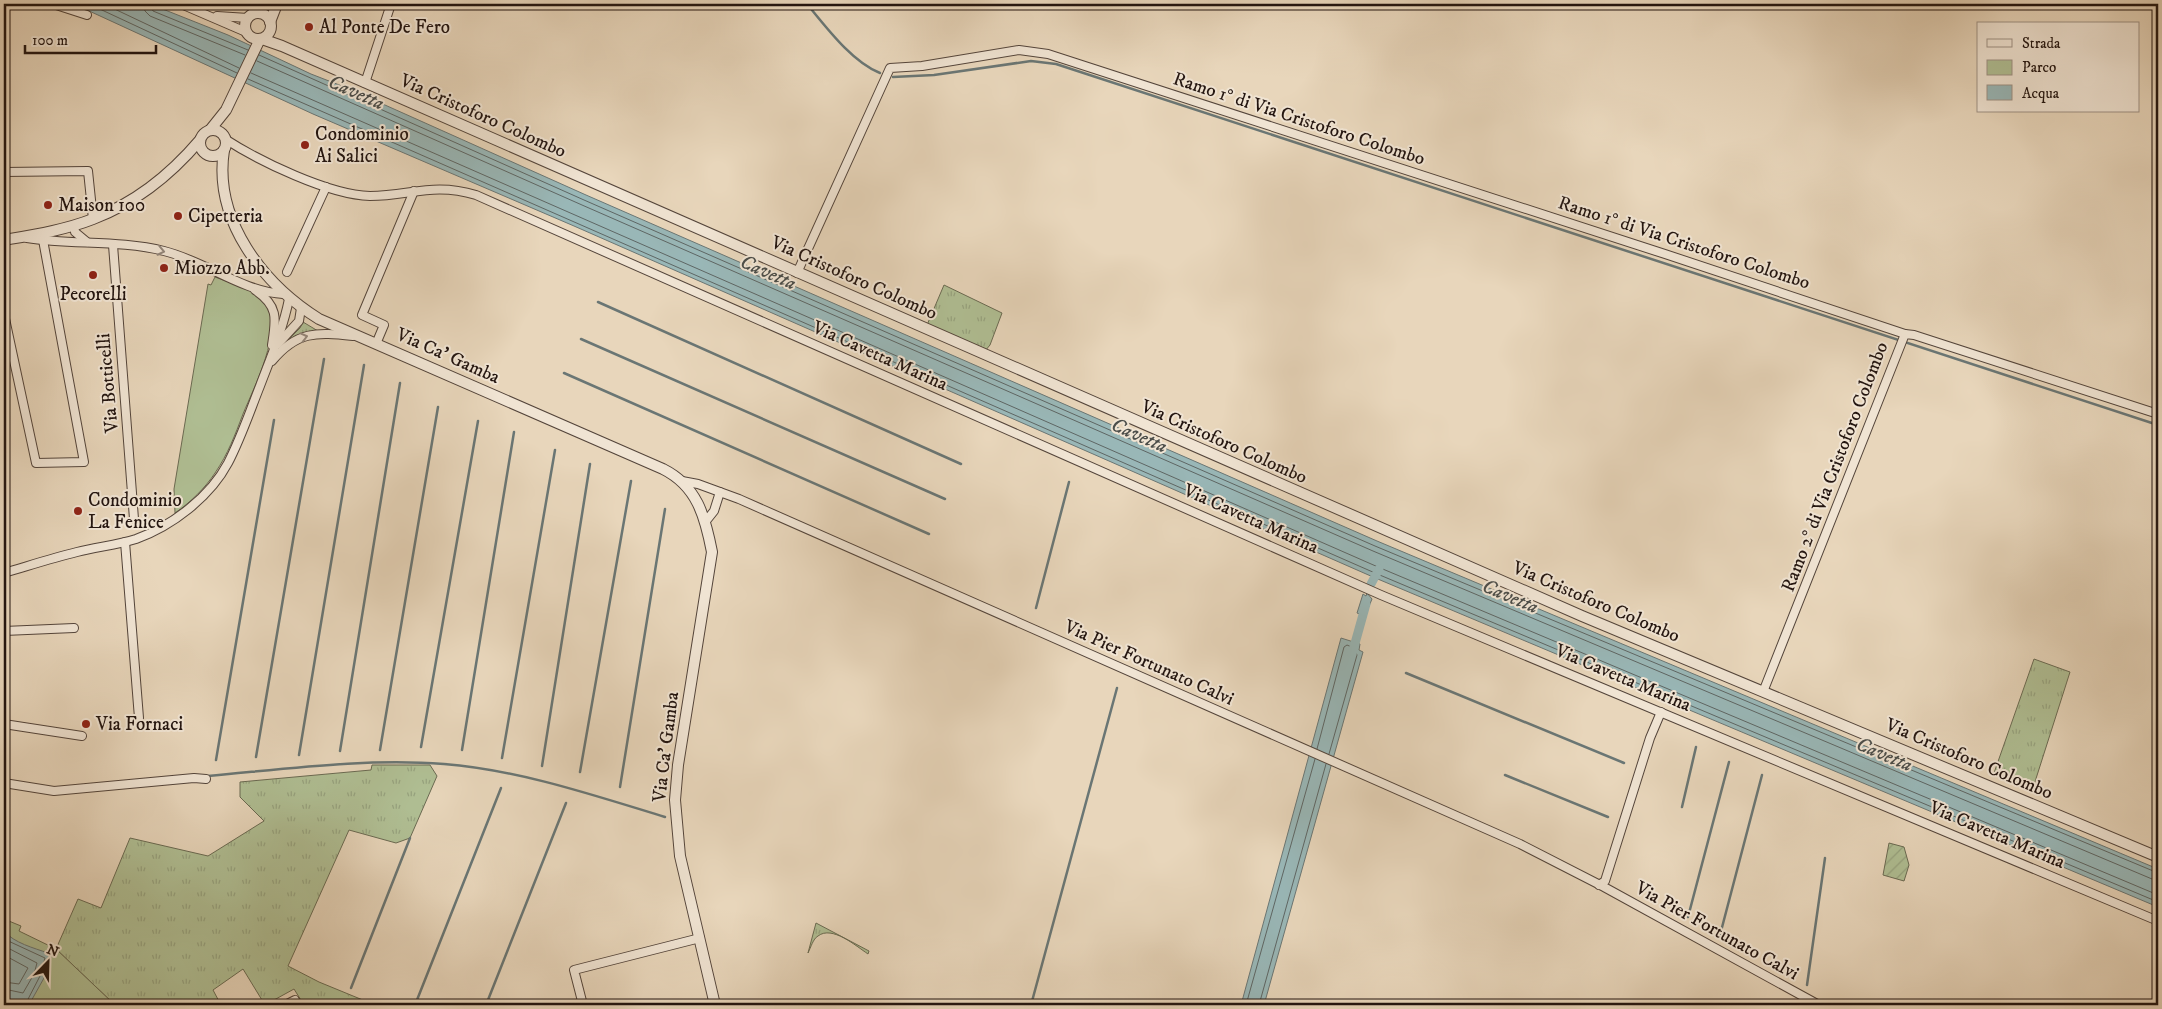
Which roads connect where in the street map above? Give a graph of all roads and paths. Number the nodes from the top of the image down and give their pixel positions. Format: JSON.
{"nodes":[{"id":1,"x":53,"y":4,"type":"edge"},
{"id":2,"x":181,"y":4,"type":"edge"},
{"id":3,"x":268,"y":4,"type":"edge"},
{"id":4,"x":277,"y":4,"type":"edge"},
{"id":5,"x":391,"y":4,"type":"edge"},
{"id":6,"x":203,"y":13,"type":"junction"},
{"id":7,"x":260,"y":13,"type":"junction"},
{"id":8,"x":87,"y":15,"type":"dead end"},
{"id":9,"x":248,"y":18,"type":"junction"},
{"id":10,"x":270,"y":26,"type":"junction"},
{"id":11,"x":255,"y":39,"type":"junction"},
{"id":12,"x":282,"y":46,"type":"junction"},
{"id":13,"x":365,"y":83,"type":"junction"},
{"id":14,"x":226,"y":110,"type":"junction"},
{"id":15,"x":210,"y":130,"type":"junction"},
{"id":16,"x":200,"y":140,"type":"junction"},
{"id":17,"x":224,"y":143,"type":"junction"},
{"id":18,"x":209,"y":155,"type":"junction"},
{"id":19,"x":183,"y":159,"type":"junction"},
{"id":20,"x":4,"y":172,"type":"edge"},
{"id":21,"x":222,"y":177,"type":"junction"},
{"id":22,"x":326,"y":187,"type":"junction"},
{"id":23,"x":414,"y":191,"type":"junction"},
{"id":24,"x":93,"y":219,"type":"junction"},
{"id":25,"x":74,"y":225,"type":"junction"},
{"id":26,"x":62,"y":228,"type":"junction"},
{"id":27,"x":4,"y":233,"type":"edge"},
{"id":28,"x":20,"y":237,"type":"junction"},
{"id":29,"x":4,"y":240,"type":"edge"},
{"id":30,"x":43,"y":240,"type":"junction"},
{"id":31,"x":74,"y":242,"type":"junction"},
{"id":32,"x":88,"y":242,"type":"junction"},
{"id":33,"x":113,"y":245,"type":"junction"},
{"id":34,"x":287,"y":272,"type":"dead end"},
{"id":35,"x":797,"y":273,"type":"junction"},
{"id":36,"x":251,"y":287,"type":"junction"},
{"id":37,"x":286,"y":296,"type":"junction"},
{"id":38,"x":301,"y":308,"type":"junction"},
{"id":39,"x":4,"y":314,"type":"edge"},
{"id":40,"x":361,"y":337,"type":"junction"},
{"id":41,"x":1903,"y":339,"type":"junction"},
{"id":42,"x":376,"y":344,"type":"junction"},
{"id":43,"x":275,"y":348,"type":"junction"},
{"id":44,"x":271,"y":358,"type":"junction"},
{"id":45,"x":267,"y":367,"type":"junction"},
{"id":46,"x":2158,"y":414,"type":"edge"},
{"id":47,"x":682,"y":481,"type":"junction"},
{"id":48,"x":720,"y":492,"type":"junction"},
{"id":49,"x":134,"y":520,"type":"dead end"},
{"id":50,"x":706,"y":521,"type":"junction"},
{"id":51,"x":125,"y":542,"type":"junction"},
{"id":52,"x":4,"y":573,"type":"edge"},
{"id":53,"x":74,"y":628,"type":"dead end"},
{"id":54,"x":4,"y":631,"type":"edge"},
{"id":55,"x":1763,"y":692,"type":"junction"},
{"id":56,"x":1661,"y":712,"type":"junction"},
{"id":57,"x":139,"y":718,"type":"dead end"},
{"id":58,"x":4,"y":724,"type":"edge"},
{"id":59,"x":82,"y":736,"type":"dead end"},
{"id":60,"x":206,"y":779,"type":"dead end"},
{"id":61,"x":4,"y":783,"type":"edge"},
{"id":62,"x":2158,"y":856,"type":"edge"},
{"id":63,"x":1599,"y":885,"type":"junction"},
{"id":64,"x":2158,"y":921,"type":"edge"},
{"id":65,"x":700,"y":938,"type":"junction"},
{"id":66,"x":295,"y":1000,"type":"dead end"},
{"id":67,"x":286,"y":1005,"type":"edge"},
{"id":68,"x":583,"y":1005,"type":"edge"},
{"id":69,"x":716,"y":1005,"type":"edge"},
{"id":70,"x":1819,"y":1005,"type":"edge"}],
"edges":[{"from":1,"to":8,"type":"street"},
{"from":2,"to":6,"type":"street"},
{"from":3,"to":7,"type":"street"},
{"from":4,"to":10,"type":"street"},
{"from":5,"to":13,"type":"street"},
{"from":6,"to":9,"type":"street"},
{"from":6,"to":11,"type":"street"},
{"from":7,"to":9,"type":"street"},
{"from":7,"to":10,"type":"street"},
{"from":9,"to":11,"type":"street"},
{"from":10,"to":11,"type":"street"},
{"from":10,"to":12,"type":"street","name":"Via Cristoforo Colombo"},
{"from":11,"to":12,"type":"street","name":"Via Cristoforo Colombo"},
{"from":11,"to":14,"type":"street"},
{"from":12,"to":13,"type":"street","name":"Via Cristoforo Colombo"},
{"from":13,"to":35,"type":"street","name":"Via Cristoforo Colombo"},
{"from":14,"to":15,"type":"street"},
{"from":14,"to":17,"type":"street","name":"Via Ca' Gamba"},
{"from":15,"to":16,"type":"street"},
{"from":15,"to":17,"type":"street"},
{"from":16,"to":18,"type":"street"},
{"from":16,"to":19,"type":"street"},
{"from":17,"to":18,"type":"street"},
{"from":17,"to":21,"type":"street","name":"Via Ca' Gamba"},
{"from":17,"to":22,"type":"street","name":"Via Cavetta Marina"},
{"from":18,"to":19,"type":"street"},
{"from":18,"to":21,"type":"street","name":"Via Ca' Gamba"},
{"from":19,"to":24,"type":"street"},
{"from":20,"to":24,"type":"street"},
{"from":21,"to":37,"type":"street","name":"Via Ca' Gamba"},
{"from":22,"to":23,"type":"street","name":"Via Cavetta Marina"},
{"from":22,"to":34,"type":"street"},
{"from":23,"to":42,"type":"street"},
{"from":23,"to":56,"type":"street","name":"Via Cavetta Marina"},
{"from":24,"to":25,"type":"street"},
{"from":25,"to":26,"type":"street"},
{"from":25,"to":32,"type":"street"},
{"from":26,"to":28,"type":"street"},
{"from":26,"to":31,"type":"street"},
{"from":27,"to":28,"type":"street"},
{"from":28,"to":29,"type":"street"},
{"from":28,"to":30,"type":"street"},
{"from":30,"to":31,"type":"street"},
{"from":30,"to":39,"type":"street"},
{"from":31,"to":32,"type":"street"},
{"from":32,"to":33,"type":"street"},
{"from":33,"to":36,"type":"street","one_way":true},
{"from":33,"to":49,"type":"street","name":"Via Botticelli"},
{"from":35,"to":41,"type":"street","name":"Ramo 1° di Via Cristoforo Colombo"},
{"from":35,"to":55,"type":"street","name":"Via Cristoforo Colombo"},
{"from":36,"to":37,"type":"street"},
{"from":36,"to":44,"type":"street"},
{"from":37,"to":38,"type":"street","name":"Via Ca' Gamba"},
{"from":37,"to":43,"type":"street"},
{"from":38,"to":40,"type":"street","name":"Via Ca' Gamba"},
{"from":38,"to":43,"type":"street"},
{"from":40,"to":42,"type":"street","name":"Via Ca' Gamba"},
{"from":45,"to":40,"type":"street","one_way":true},
{"from":41,"to":46,"type":"street","name":"Ramo 2° di Via Cristoforo Colombo"},
{"from":41,"to":55,"type":"street","name":"Ramo 2° di Via Cristoforo Colombo"},
{"from":42,"to":47,"type":"street","name":"Via Ca' Gamba"},
{"from":43,"to":44,"type":"street"},
{"from":44,"to":45,"type":"street"},
{"from":45,"to":51,"type":"street"},
{"from":47,"to":48,"type":"street","name":"Via Pier Fortunato Calvi"},
{"from":47,"to":50,"type":"street","name":"Via Ca' Gamba"},
{"from":48,"to":50,"type":"street"},
{"from":48,"to":63,"type":"street","name":"Via Pier Fortunato Calvi"},
{"from":50,"to":65,"type":"street","name":"Via Ca' Gamba"},
{"from":51,"to":52,"type":"street"},
{"from":51,"to":57,"type":"street"},
{"from":53,"to":54,"type":"street"},
{"from":55,"to":62,"type":"street","name":"Via Cristoforo Colombo"},
{"from":56,"to":63,"type":"street"},
{"from":56,"to":64,"type":"street","name":"Via Cavetta Marina"},
{"from":58,"to":59,"type":"street"},
{"from":60,"to":61,"type":"street"},
{"from":63,"to":70,"type":"street","name":"Via Pier Fortunato Calvi"},
{"from":65,"to":68,"type":"street"},
{"from":65,"to":69,"type":"street","name":"Via Ca' Gamba"},
{"from":66,"to":67,"type":"street"}]}
